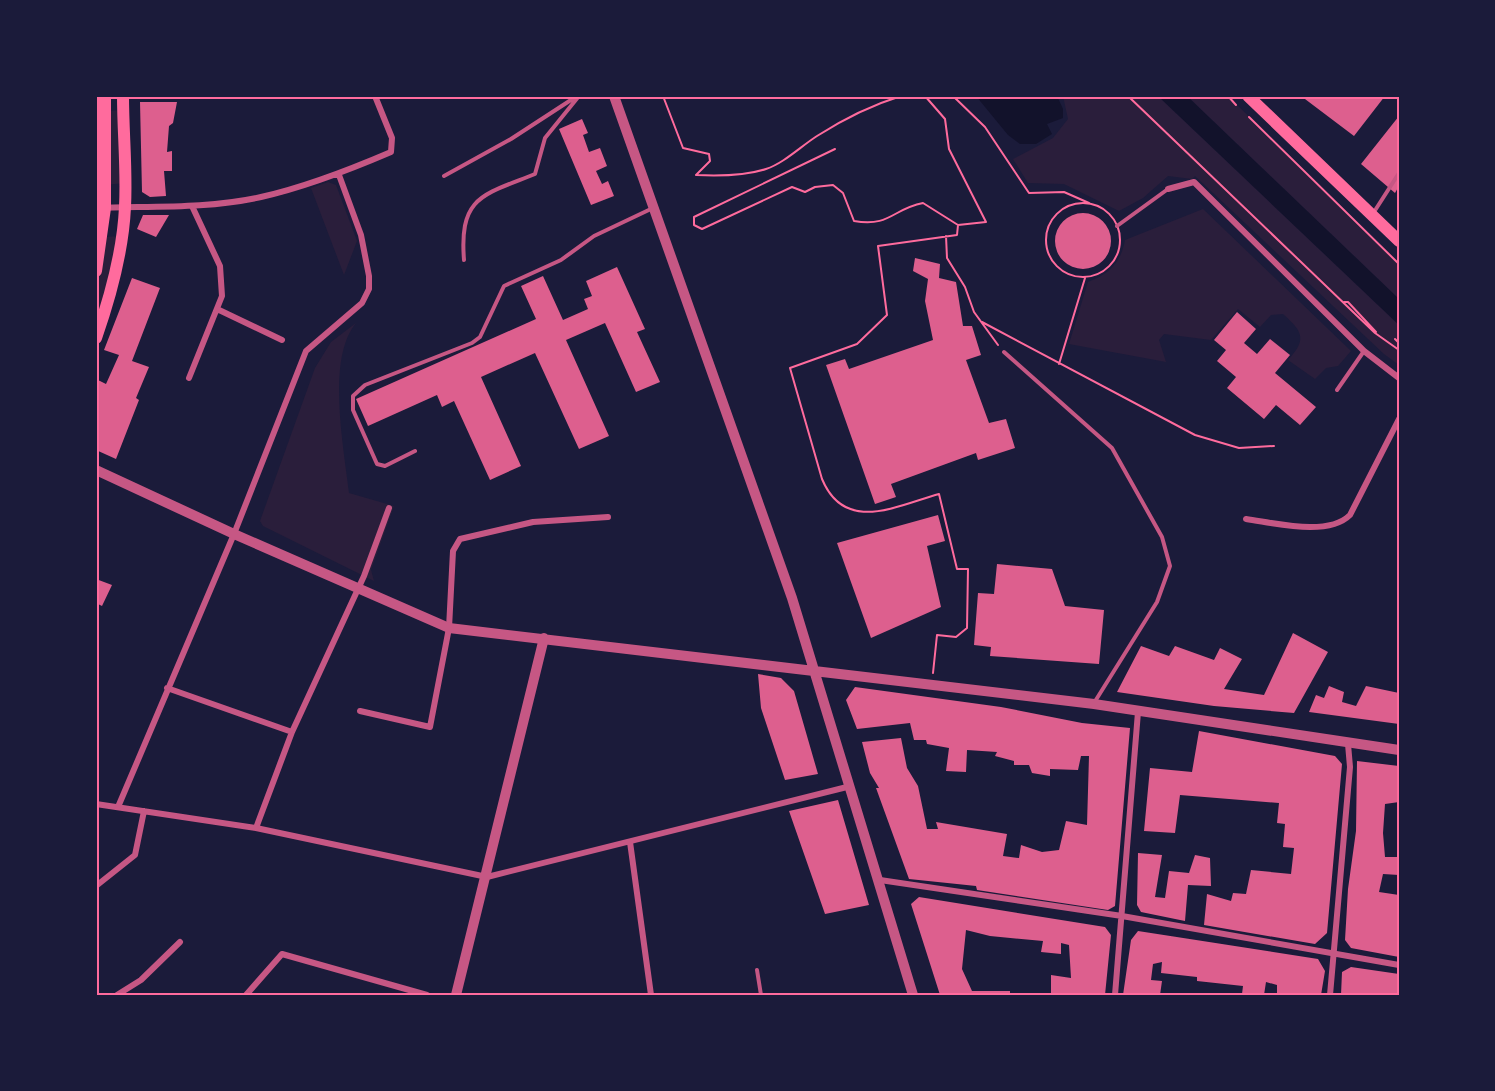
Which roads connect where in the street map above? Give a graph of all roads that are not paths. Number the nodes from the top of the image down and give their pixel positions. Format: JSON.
{"nodes":[{"id":1,"x":105,"y":96,"type":"edge"},
{"id":2,"x":123,"y":96,"type":"edge"},
{"id":3,"x":375,"y":96,"type":"edge"},
{"id":4,"x":578,"y":96,"type":"edge"},
{"id":5,"x":614,"y":96,"type":"edge"},
{"id":6,"x":1248,"y":96,"type":"edge"},
{"id":7,"x":1399,"y":173,"type":"edge"},
{"id":8,"x":339,"y":175,"type":"junction"},
{"id":9,"x":444,"y":176,"type":"dead end"},
{"id":10,"x":1168,"y":189,"type":"joint"},
{"id":11,"x":192,"y":206,"type":"junction"},
{"id":12,"x":125,"y":207,"type":"junction"},
{"id":13,"x":654,"y":207,"type":"junction"},
{"id":14,"x":100,"y":208,"type":"edge"},
{"id":15,"x":1372,"y":215,"type":"junction"},
{"id":16,"x":1117,"y":226,"type":"road end"},
{"id":17,"x":1399,"y":241,"type":"edge"},
{"id":18,"x":464,"y":260,"type":"dead end"},
{"id":19,"x":96,"y":271,"type":"edge"},
{"id":20,"x":217,"y":309,"type":"junction"},
{"id":21,"x":96,"y":338,"type":"edge"},
{"id":22,"x":282,"y":340,"type":"dead end"},
{"id":23,"x":1364,"y":351,"type":"junction"},
{"id":24,"x":1004,"y":352,"type":"road end"},
{"id":25,"x":189,"y":378,"type":"dead end"},
{"id":26,"x":1399,"y":378,"type":"edge"},
{"id":27,"x":1336,"y":390,"type":"dead end"},
{"id":28,"x":1399,"y":419,"type":"edge"},
{"id":29,"x":414,"y":451,"type":"dead end"},
{"id":30,"x":96,"y":470,"type":"edge"},
{"id":31,"x":389,"y":508,"type":"dead end"},
{"id":32,"x":608,"y":517,"type":"dead end"},
{"id":33,"x":1246,"y":519,"type":"dead end"},
{"id":34,"x":234,"y":534,"type":"junction"},
{"id":35,"x":359,"y":588,"type":"junction"},
{"id":36,"x":449,"y":628,"type":"junction"},
{"id":37,"x":544,"y":638,"type":"junction"},
{"id":38,"x":814,"y":669,"type":"junction"},
{"id":39,"x":167,"y":688,"type":"junction"},
{"id":40,"x":1094,"y":704,"type":"junction"},
{"id":41,"x":360,"y":711,"type":"dead end"},
{"id":42,"x":1138,"y":711,"type":"junction"},
{"id":43,"x":292,"y":732,"type":"junction"},
{"id":44,"x":1348,"y":744,"type":"junction"},
{"id":45,"x":1399,"y":750,"type":"edge"},
{"id":46,"x":851,"y":786,"type":"junction"},
{"id":47,"x":96,"y":804,"type":"edge"},
{"id":48,"x":117,"y":807,"type":"junction"},
{"id":49,"x":144,"y":811,"type":"junction"},
{"id":50,"x":256,"y":828,"type":"junction"},
{"id":51,"x":630,"y":842,"type":"junction"},
{"id":52,"x":487,"y":877,"type":"junction"},
{"id":53,"x":879,"y":880,"type":"junction"},
{"id":54,"x":96,"y":886,"type":"edge"},
{"id":55,"x":1122,"y":916,"type":"junction"},
{"id":56,"x":180,"y":942,"type":"dead end"},
{"id":57,"x":1334,"y":954,"type":"junction"},
{"id":58,"x":1399,"y":965,"type":"edge"},
{"id":59,"x":757,"y":970,"type":"dead end"},
{"id":60,"x":117,"y":995,"type":"edge"},
{"id":61,"x":246,"y":995,"type":"edge"},
{"id":62,"x":427,"y":995,"type":"edge"},
{"id":63,"x":456,"y":995,"type":"edge"},
{"id":64,"x":651,"y":995,"type":"edge"},
{"id":65,"x":761,"y":995,"type":"edge"},
{"id":66,"x":914,"y":995,"type":"edge"},
{"id":67,"x":1115,"y":995,"type":"edge"},
{"id":68,"x":1330,"y":995,"type":"edge"}],
"edges":[{"from":1,"to":14,"type":"main road"},
{"from":2,"to":12,"type":"main road"},
{"from":3,"to":8,"type":"street"},
{"from":4,"to":9,"type":"lane"},
{"from":4,"to":18,"type":"lane"},
{"from":5,"to":13,"type":"street"},
{"from":6,"to":15,"type":"main road"},
{"from":7,"to":15,"type":"lane"},
{"from":8,"to":11,"type":"street"},
{"from":8,"to":34,"type":"street"},
{"from":10,"to":16,"type":"lane"},
{"from":10,"to":23,"type":"street"},
{"from":11,"to":12,"type":"street"},
{"from":11,"to":20,"type":"street"},
{"from":12,"to":14,"type":"street"},
{"from":12,"to":21,"type":"main road"},
{"from":13,"to":29,"type":"lane"},
{"from":13,"to":38,"type":"street"},
{"from":14,"to":19,"type":"main road"},
{"from":15,"to":17,"type":"main road"},
{"from":20,"to":22,"type":"street"},
{"from":20,"to":25,"type":"street"},
{"from":23,"to":26,"type":"street"},
{"from":23,"to":27,"type":"lane"},
{"from":24,"to":40,"type":"lane"},
{"from":28,"to":33,"type":"street"},
{"from":30,"to":34,"type":"street"},
{"from":31,"to":35,"type":"street"},
{"from":32,"to":36,"type":"street"},
{"from":34,"to":35,"type":"street"},
{"from":34,"to":39,"type":"street"},
{"from":35,"to":36,"type":"street"},
{"from":35,"to":43,"type":"street"},
{"from":36,"to":37,"type":"street"},
{"from":36,"to":41,"type":"street"},
{"from":37,"to":38,"type":"street"},
{"from":37,"to":52,"type":"street"},
{"from":38,"to":40,"type":"street"},
{"from":38,"to":46,"type":"street"},
{"from":39,"to":43,"type":"street"},
{"from":39,"to":48,"type":"street"},
{"from":40,"to":42,"type":"street"},
{"from":42,"to":44,"type":"street"},
{"from":42,"to":55,"type":"street"},
{"from":43,"to":50,"type":"street"},
{"from":44,"to":45,"type":"street"},
{"from":44,"to":57,"type":"street"},
{"from":46,"to":51,"type":"street"},
{"from":46,"to":53,"type":"street"},
{"from":47,"to":48,"type":"street"},
{"from":48,"to":49,"type":"street"},
{"from":49,"to":50,"type":"street"},
{"from":49,"to":54,"type":"street"},
{"from":50,"to":52,"type":"street"},
{"from":51,"to":52,"type":"street"},
{"from":51,"to":64,"type":"street"},
{"from":52,"to":63,"type":"street"},
{"from":53,"to":55,"type":"street"},
{"from":53,"to":66,"type":"street"},
{"from":55,"to":57,"type":"street"},
{"from":55,"to":67,"type":"street"},
{"from":56,"to":60,"type":"street"},
{"from":57,"to":58,"type":"street"},
{"from":57,"to":68,"type":"street"},
{"from":59,"to":65,"type":"lane"},
{"from":61,"to":62,"type":"street"}]}
